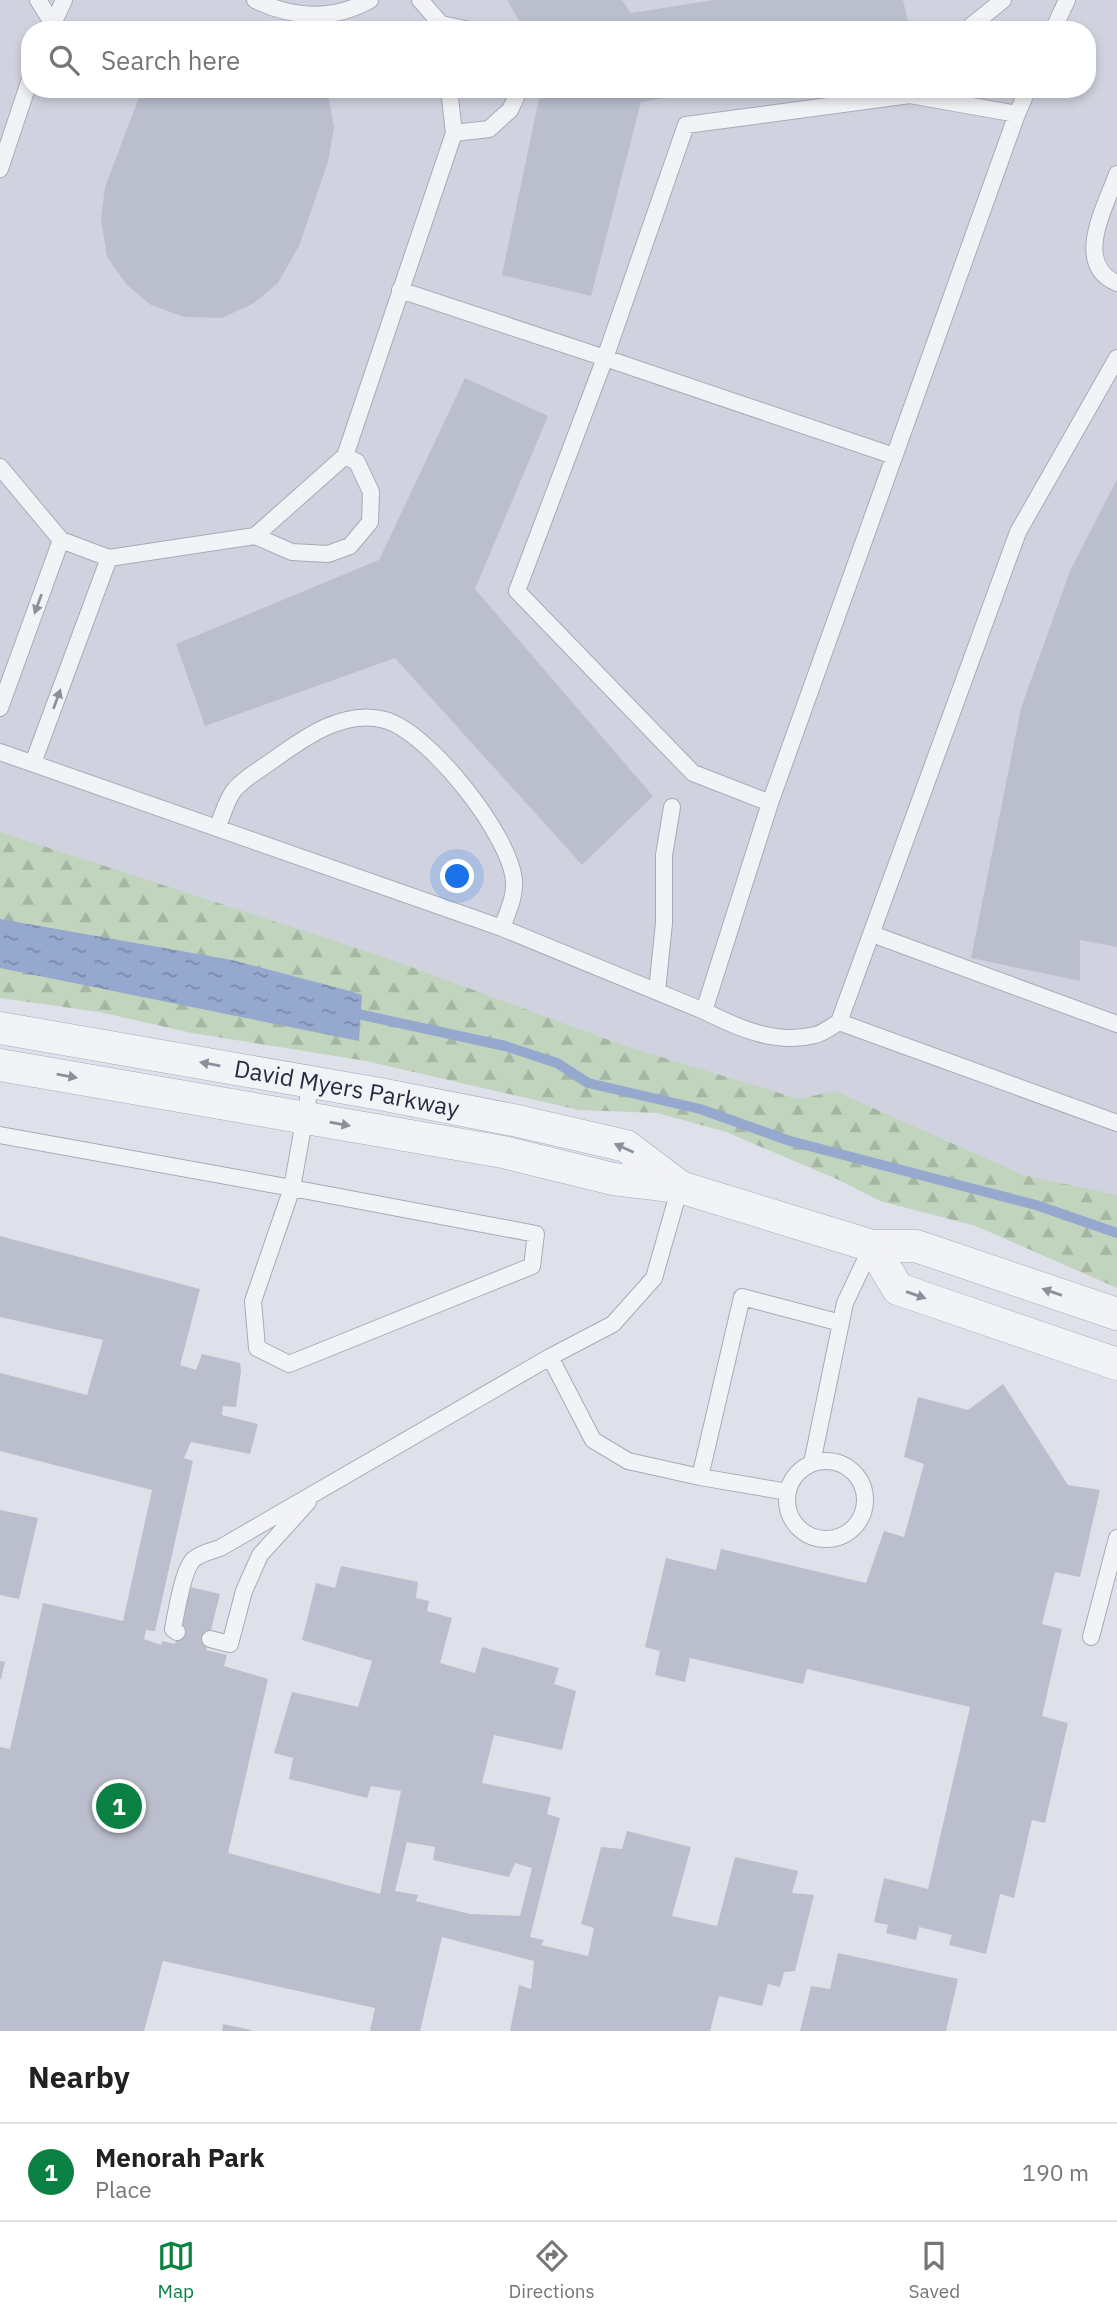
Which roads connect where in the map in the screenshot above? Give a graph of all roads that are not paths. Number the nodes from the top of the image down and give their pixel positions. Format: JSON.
{"nodes":[{"id":1,"x":38,"y":0,"type":"edge"},
{"id":2,"x":64,"y":0,"type":"edge"},
{"id":3,"x":255,"y":0,"type":"edge"},
{"id":4,"x":370,"y":0,"type":"edge"},
{"id":5,"x":420,"y":0,"type":"edge"},
{"id":6,"x":1003,"y":0,"type":"edge"},
{"id":7,"x":1067,"y":0,"type":"edge"},
{"id":8,"x":49,"y":21,"type":"edge"},
{"id":9,"x":55,"y":21,"type":"edge"},
{"id":10,"x":436,"y":21,"type":"edge"},
{"id":11,"x":977,"y":21,"type":"edge"},
{"id":12,"x":1058,"y":21,"type":"edge"},
{"id":13,"x":24,"y":98,"type":"edge"},
{"id":14,"x":450,"y":98,"type":"edge"},
{"id":15,"x":516,"y":98,"type":"edge"},
{"id":16,"x":888,"y":98,"type":"edge"},
{"id":17,"x":927,"y":98,"type":"edge"},
{"id":18,"x":1024,"y":98,"type":"edge"},
{"id":19,"x":1017,"y":114,"type":"junction"},
{"id":20,"x":454,"y":133,"type":"junction"},
{"id":21,"x":0,"y":169,"type":"edge"},
{"id":22,"x":1117,"y":174,"type":"edge"},
{"id":23,"x":1117,"y":283,"type":"edge"},
{"id":24,"x":400,"y":290,"type":"junction"},
{"id":25,"x":1117,"y":358,"type":"edge"},
{"id":26,"x":605,"y":359,"type":"junction"},
{"id":27,"x":345,"y":456,"type":"junction"},
{"id":28,"x":894,"y":456,"type":"junction"},
{"id":29,"x":0,"y":467,"type":"edge"},
{"id":30,"x":255,"y":536,"type":"junction"},
{"id":31,"x":61,"y":540,"type":"junction"},
{"id":32,"x":109,"y":558,"type":"junction"},
{"id":33,"x":0,"y":708,"type":"edge"},
{"id":34,"x":0,"y":752,"type":"edge"},
{"id":35,"x":33,"y":763,"type":"junction"},
{"id":36,"x":770,"y":803,"type":"junction"},
{"id":37,"x":672,"y":807,"type":"dead end"},
{"id":38,"x":217,"y":828,"type":"junction"},
{"id":39,"x":502,"y":928,"type":"junction"},
{"id":40,"x":872,"y":934,"type":"junction"},
{"id":41,"x":657,"y":991,"type":"junction"},
{"id":42,"x":704,"y":1011,"type":"junction"},
{"id":43,"x":839,"y":1021,"type":"junction"},
{"id":44,"x":1117,"y":1024,"type":"edge"},
{"id":45,"x":0,"y":1028,"type":"edge"},
{"id":46,"x":0,"y":1065,"type":"edge"},
{"id":47,"x":311,"y":1082,"type":"junction"},
{"id":48,"x":305,"y":1118,"type":"junction"},
{"id":49,"x":1117,"y":1123,"type":"edge"},
{"id":50,"x":0,"y":1135,"type":"edge"},
{"id":51,"x":680,"y":1187,"type":"junction"},
{"id":52,"x":292,"y":1188,"type":"junction"},
{"id":53,"x":872,"y":1247,"type":"junction"},
{"id":54,"x":1117,"y":1314,"type":"edge"},
{"id":55,"x":841,"y":1323,"type":"junction"},
{"id":56,"x":550,"y":1357,"type":"junction"},
{"id":57,"x":1117,"y":1364,"type":"edge"},
{"id":58,"x":812,"y":1463,"type":"junction"},
{"id":59,"x":700,"y":1477,"type":"junction"},
{"id":60,"x":317,"y":1492,"type":"junction"},
{"id":61,"x":788,"y":1492,"type":"junction"},
{"id":62,"x":1117,"y":1538,"type":"edge"},
{"id":63,"x":177,"y":1632,"type":"dead end"},
{"id":64,"x":1091,"y":1637,"type":"dead end"},
{"id":65,"x":210,"y":1639,"type":"dead end"}],
"edges":[{"from":1,"to":8,"type":"lane"},
{"from":2,"to":9,"type":"lane"},
{"from":3,"to":4,"type":"lane"},
{"from":5,"to":10,"type":"lane"},
{"from":6,"to":11,"type":"lane"},
{"from":7,"to":12,"type":"lane"},
{"from":13,"to":21,"type":"lane"},
{"from":14,"to":20,"type":"lane"},
{"from":15,"to":20,"type":"lane"},
{"from":16,"to":26,"type":"lane"},
{"from":17,"to":19,"type":"lane"},
{"from":18,"to":19,"type":"lane"},
{"from":19,"to":28,"type":"lane"},
{"from":20,"to":24,"type":"lane"},
{"from":22,"to":23,"type":"lane"},
{"from":24,"to":26,"type":"lane"},
{"from":24,"to":27,"type":"lane"},
{"from":25,"to":40,"type":"lane"},
{"from":26,"to":28,"type":"lane"},
{"from":26,"to":36,"type":"lane"},
{"from":27,"to":30,"type":"lane"},
{"from":27,"to":30,"type":"lane"},
{"from":28,"to":36,"type":"lane"},
{"from":29,"to":31,"type":"lane"},
{"from":30,"to":32,"type":"lane"},
{"from":31,"to":32,"type":"lane"},
{"from":31,"to":33,"type":"lane","one_way":true},
{"from":35,"to":32,"type":"lane","one_way":true},
{"from":34,"to":35,"type":"lane"},
{"from":35,"to":38,"type":"lane"},
{"from":36,"to":42,"type":"lane"},
{"from":37,"to":41,"type":"lane"},
{"from":38,"to":39,"type":"lane"},
{"from":38,"to":39,"type":"lane"},
{"from":39,"to":41,"type":"lane"},
{"from":40,"to":43,"type":"lane"},
{"from":40,"to":44,"type":"lane"},
{"from":41,"to":42,"type":"lane"},
{"from":42,"to":43,"type":"lane"},
{"from":43,"to":49,"type":"lane"},
{"from":47,"to":45,"type":"street","name":"David Myers Parkway","one_way":true},
{"from":46,"to":48,"type":"street","name":"David Myers Parkway","one_way":true},
{"from":47,"to":48,"type":"lane"},
{"from":51,"to":47,"type":"street","name":"David Myers Parkway","one_way":true},
{"from":48,"to":51,"type":"street","name":"David Myers Parkway","one_way":true},
{"from":48,"to":52,"type":"lane"},
{"from":50,"to":52,"type":"lane"},
{"from":51,"to":53,"type":"street","name":"David Myers Parkway"},
{"from":51,"to":56,"type":"lane"},
{"from":52,"to":52,"type":"lane"},
{"from":54,"to":53,"type":"street","name":"David Myers Parkway","one_way":true},
{"from":53,"to":55,"type":"lane"},
{"from":53,"to":57,"type":"street","one_way":true},
{"from":55,"to":58,"type":"lane"},
{"from":55,"to":59,"type":"lane"},
{"from":56,"to":59,"type":"lane"},
{"from":56,"to":60,"type":"lane"},
{"from":58,"to":61,"type":"lane"},
{"from":58,"to":61,"type":"lane"},
{"from":59,"to":61,"type":"lane"},
{"from":60,"to":63,"type":"lane"},
{"from":60,"to":65,"type":"lane"},
{"from":62,"to":64,"type":"lane"}]}
